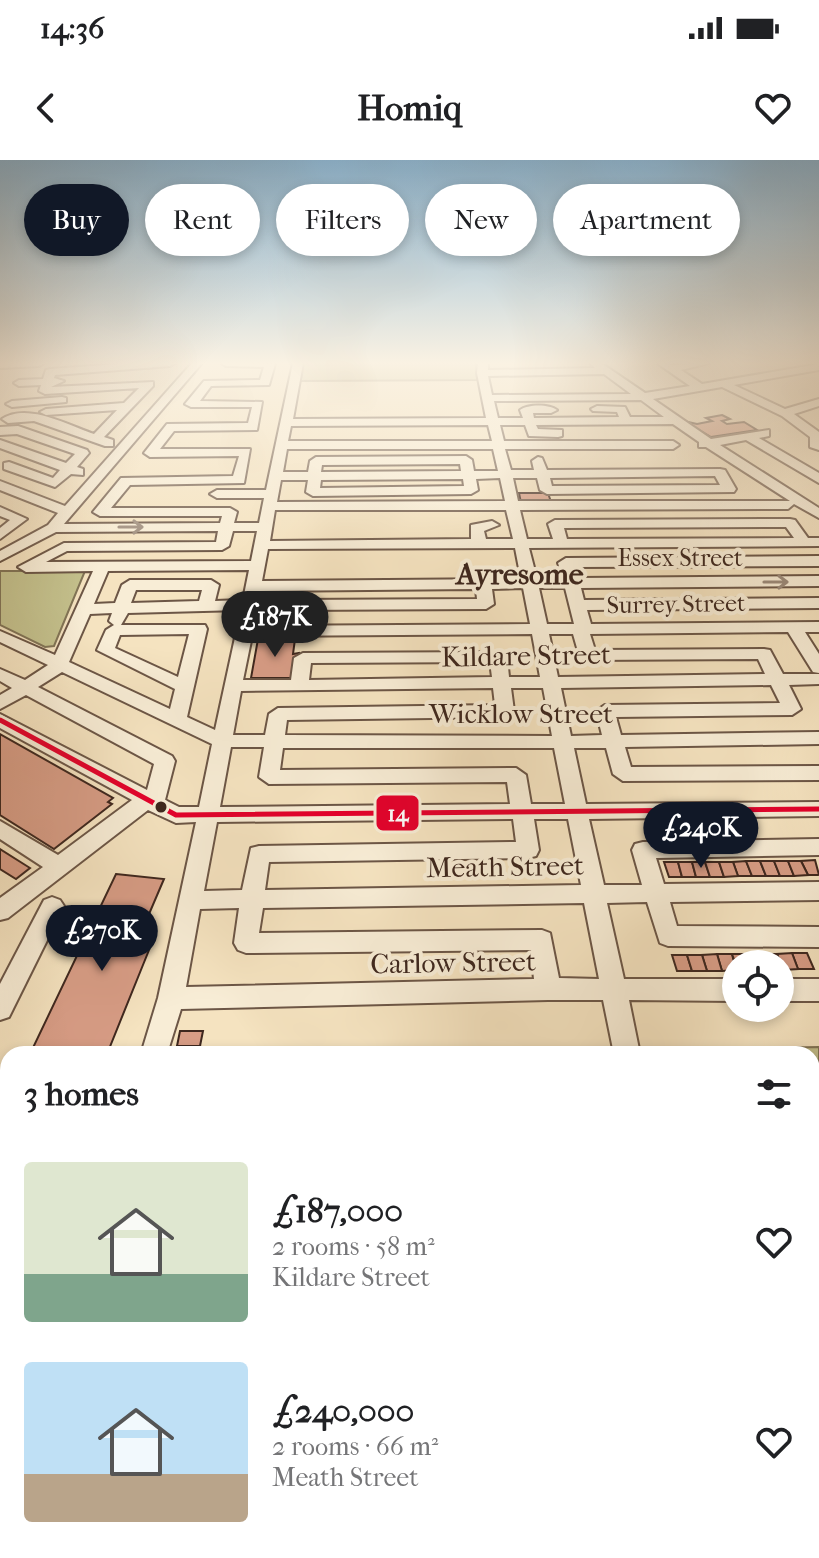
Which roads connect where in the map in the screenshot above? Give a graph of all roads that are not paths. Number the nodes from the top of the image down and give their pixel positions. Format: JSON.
{"nodes":[{"id":1,"x":13,"y":428,"type":"edge"},
{"id":2,"x":68,"y":428,"type":"edge"},
{"id":3,"x":107,"y":428,"type":"edge"},
{"id":4,"x":139,"y":428,"type":"edge"},
{"id":5,"x":170,"y":428,"type":"edge"},
{"id":6,"x":281,"y":428,"type":"edge"},
{"id":7,"x":325,"y":428,"type":"edge"},
{"id":8,"x":495,"y":428,"type":"edge"},
{"id":9,"x":531,"y":428,"type":"edge"},
{"id":10,"x":688,"y":428,"type":"edge"},
{"id":11,"x":806,"y":428,"type":"edge"},
{"id":12,"x":284,"y":430,"type":"junction"},
{"id":13,"x":765,"y":433,"type":"dead end"},
{"id":14,"x":748,"y":436,"type":"junction"},
{"id":15,"x":96,"y":438,"type":"junction"},
{"id":16,"x":159,"y":440,"type":"junction"},
{"id":17,"x":125,"y":443,"type":"junction"},
{"id":18,"x":710,"y":444,"type":"junction"},
{"id":19,"x":655,"y":445,"type":"junction"},
{"id":20,"x":816,"y":445,"type":"edge"},
{"id":21,"x":499,"y":446,"type":"junction"},
{"id":22,"x":4,"y":448,"type":"edge"},
{"id":23,"x":786,"y":453,"type":"dead end"},
{"id":24,"x":32,"y":455,"type":"junction"},
{"id":25,"x":4,"y":468,"type":"edge"},
{"id":26,"x":69,"y":468,"type":"junction"},
{"id":27,"x":100,"y":472,"type":"junction"},
{"id":28,"x":755,"y":472,"type":"junction"},
{"id":29,"x":717,"y":473,"type":"junction"},
{"id":30,"x":542,"y":474,"type":"junction"},
{"id":31,"x":468,"y":475,"type":"junction"},
{"id":32,"x":505,"y":475,"type":"junction"},
{"id":33,"x":315,"y":476,"type":"junction"},
{"id":34,"x":265,"y":477,"type":"junction"},
{"id":35,"x":819,"y":479,"type":"edge"},
{"id":36,"x":0,"y":485,"type":"edge"},
{"id":37,"x":115,"y":494,"type":"junction"},
{"id":38,"x":82,"y":495,"type":"junction"},
{"id":39,"x":812,"y":504,"type":"edge"},
{"id":40,"x":788,"y":505,"type":"dead end"},
{"id":41,"x":513,"y":507,"type":"junction"},
{"id":42,"x":0,"y":511,"type":"edge"},
{"id":43,"x":67,"y":512,"type":"junction"},
{"id":44,"x":819,"y":514,"type":"edge"},
{"id":45,"x":492,"y":525,"type":"dead end"},
{"id":46,"x":227,"y":527,"type":"junction"},
{"id":47,"x":53,"y":528,"type":"junction"},
{"id":48,"x":263,"y":536,"type":"junction"},
{"id":49,"x":8,"y":540,"type":"edge"},
{"id":50,"x":519,"y":542,"type":"junction"},
{"id":51,"x":812,"y":542,"type":"edge"},
{"id":52,"x":479,"y":543,"type":"junction"},
{"id":53,"x":0,"y":557,"type":"edge"},
{"id":54,"x":819,"y":561,"type":"edge"},
{"id":55,"x":249,"y":565,"type":"junction"},
{"id":56,"x":0,"y":567,"type":"edge"},
{"id":57,"x":26,"y":567,"type":"junction"},
{"id":58,"x":102,"y":567,"type":"junction"},
{"id":59,"x":819,"y":581,"type":"edge"},
{"id":60,"x":530,"y":583,"type":"junction"},
{"id":61,"x":571,"y":583,"type":"junction"},
{"id":62,"x":483,"y":584,"type":"junction"},
{"id":63,"x":295,"y":585,"type":"junction"},
{"id":64,"x":251,"y":595,"type":"junction"},
{"id":65,"x":819,"y":603,"type":"edge"},
{"id":66,"x":292,"y":605,"type":"junction"},
{"id":67,"x":577,"y":605,"type":"junction"},
{"id":68,"x":122,"y":608,"type":"junction"},
{"id":69,"x":84,"y":609,"type":"junction"},
{"id":70,"x":793,"y":627,"type":"junction"},
{"id":71,"x":819,"y":627,"type":"edge"},
{"id":72,"x":582,"y":629,"type":"junction"},
{"id":73,"x":114,"y":630,"type":"junction"},
{"id":74,"x":288,"y":630,"type":"junction"},
{"id":75,"x":539,"y":630,"type":"junction"},
{"id":76,"x":245,"y":631,"type":"junction"},
{"id":77,"x":0,"y":636,"type":"edge"},
{"id":78,"x":112,"y":652,"type":"junction"},
{"id":79,"x":59,"y":666,"type":"junction"},
{"id":80,"x":819,"y":668,"type":"edge"},
{"id":81,"x":0,"y":674,"type":"edge"},
{"id":82,"x":78,"y":674,"type":"junction"},
{"id":83,"x":819,"y":679,"type":"edge"},
{"id":84,"x":777,"y":680,"type":"junction"},
{"id":85,"x":501,"y":683,"type":"junction"},
{"id":86,"x":549,"y":683,"type":"junction"},
{"id":87,"x":234,"y":686,"type":"junction"},
{"id":88,"x":25,"y":687,"type":"junction"},
{"id":89,"x":185,"y":687,"type":"junction"},
{"id":90,"x":0,"y":703,"type":"edge"},
{"id":91,"x":177,"y":719,"type":"junction"},
{"id":92,"x":0,"y":720,"type":"edge"},
{"id":93,"x":819,"y":738,"type":"edge"},
{"id":94,"x":222,"y":741,"type":"junction"},
{"id":95,"x":274,"y":741,"type":"junction"},
{"id":96,"x":613,"y":741,"type":"junction"},
{"id":97,"x":562,"y":742,"type":"junction"},
{"id":98,"x":819,"y":773,"type":"edge"},
{"id":99,"x":150,"y":802,"type":"junction"},
{"id":100,"x":819,"y":809,"type":"edge"},
{"id":101,"x":522,"y":811,"type":"junction"},
{"id":102,"x":577,"y":811,"type":"junction"},
{"id":103,"x":207,"y":815,"type":"junction"},
{"id":104,"x":0,"y":829,"type":"edge"},
{"id":105,"x":819,"y":847,"type":"edge"},
{"id":106,"x":60,"y":867,"type":"junction"},
{"id":107,"x":819,"y":891,"type":"edge"},
{"id":108,"x":656,"y":894,"type":"junction"},
{"id":109,"x":594,"y":895,"type":"junction"},
{"id":110,"x":252,"y":898,"type":"junction"},
{"id":111,"x":191,"y":900,"type":"junction"},
{"id":112,"x":52,"y":906,"type":"dead end"},
{"id":113,"x":0,"y":911,"type":"edge"},
{"id":114,"x":819,"y":937,"type":"edge"},
{"id":115,"x":548,"y":989,"type":"junction"},
{"id":116,"x":616,"y":990,"type":"junction"},
{"id":117,"x":722,"y":990,"type":"edge"},
{"id":118,"x":794,"y":990,"type":"edge"},
{"id":119,"x":819,"y":990,"type":"edge"},
{"id":120,"x":171,"y":998,"type":"junction"},
{"id":121,"x":0,"y":1009,"type":"edge"},
{"id":122,"x":156,"y":1046,"type":"edge"},
{"id":123,"x":626,"y":1046,"type":"edge"}],
"edges":[{"from":1,"to":26,"type":"street"},
{"from":2,"to":15,"type":"street"},
{"from":3,"to":15,"type":"street"},
{"from":4,"to":17,"type":"street"},
{"from":5,"to":16,"type":"street"},
{"from":6,"to":12,"type":"street"},
{"from":7,"to":12,"type":"street"},
{"from":8,"to":21,"type":"street"},
{"from":9,"to":19,"type":"street"},
{"from":10,"to":18,"type":"street"},
{"from":11,"to":20,"type":"street"},
{"from":12,"to":16,"type":"street"},
{"from":12,"to":21,"type":"street"},
{"from":12,"to":34,"type":"street"},
{"from":13,"to":14,"type":"street"},
{"from":14,"to":18,"type":"street"},
{"from":14,"to":35,"type":"street"},
{"from":15,"to":17,"type":"street"},
{"from":16,"to":17,"type":"street"},
{"from":16,"to":34,"type":"street"},
{"from":17,"to":27,"type":"street"},
{"from":18,"to":19,"type":"street"},
{"from":18,"to":28,"type":"street"},
{"from":19,"to":21,"type":"street"},
{"from":20,"to":23,"type":"street"},
{"from":21,"to":32,"type":"street"},
{"from":22,"to":24,"type":"street"},
{"from":24,"to":25,"type":"street"},
{"from":24,"to":26,"type":"street"},
{"from":25,"to":26,"type":"street"},
{"from":26,"to":27,"type":"street"},
{"from":27,"to":34,"type":"street"},
{"from":27,"to":38,"type":"street"},
{"from":28,"to":29,"type":"street"},
{"from":28,"to":39,"type":"street"},
{"from":29,"to":30,"type":"street"},
{"from":29,"to":30,"type":"street"},
{"from":30,"to":32,"type":"street"},
{"from":31,"to":32,"type":"street"},
{"from":31,"to":33,"type":"street"},
{"from":31,"to":33,"type":"street"},
{"from":32,"to":41,"type":"street"},
{"from":33,"to":34,"type":"street"},
{"from":34,"to":37,"type":"street"},
{"from":34,"to":37,"type":"street"},
{"from":34,"to":41,"type":"street"},
{"from":34,"to":48,"type":"street"},
{"from":36,"to":43,"type":"street"},
{"from":37,"to":38,"type":"street"},
{"from":37,"to":46,"type":"street"},
{"from":38,"to":43,"type":"street"},
{"from":39,"to":44,"type":"street"},
{"from":40,"to":41,"type":"street"},
{"from":41,"to":50,"type":"street"},
{"from":42,"to":49,"type":"street"},
{"from":43,"to":47,"type":"street"},
{"from":45,"to":52,"type":"street"},
{"from":47,"to":46,"type":"street","one_way":true},
{"from":46,"to":48,"type":"street"},
{"from":46,"to":57,"type":"street"},
{"from":47,"to":49,"type":"street"},
{"from":48,"to":52,"type":"street"},
{"from":48,"to":55,"type":"street"},
{"from":49,"to":53,"type":"street"},
{"from":50,"to":51,"type":"street"},
{"from":50,"to":52,"type":"street"},
{"from":50,"to":60,"type":"street"},
{"from":54,"to":61,"type":"street"},
{"from":55,"to":58,"type":"street"},
{"from":55,"to":64,"type":"street"},
{"from":56,"to":57,"type":"street"},
{"from":57,"to":58,"type":"street"},
{"from":58,"to":69,"type":"street"},
{"from":61,"to":59,"type":"street","name":"Essex Street","one_way":true},
{"from":60,"to":61,"type":"street","name":"Essex Street"},
{"from":60,"to":62,"type":"street","name":"Essex Street"},
{"from":60,"to":75,"type":"street"},
{"from":61,"to":67,"type":"street"},
{"from":62,"to":63,"type":"street","name":"Essex Street"},
{"from":62,"to":66,"type":"street"},
{"from":63,"to":64,"type":"street","name":"Essex Street"},
{"from":63,"to":66,"type":"street"},
{"from":64,"to":68,"type":"street","name":"Essex Street"},
{"from":64,"to":76,"type":"street"},
{"from":65,"to":67,"type":"street"},
{"from":66,"to":74,"type":"street"},
{"from":67,"to":72,"type":"street"},
{"from":68,"to":69,"type":"street","name":"Essex Street"},
{"from":68,"to":73,"type":"street"},
{"from":69,"to":79,"type":"street"},
{"from":70,"to":71,"type":"street","name":"Surrey Street"},
{"from":70,"to":72,"type":"street","name":"Surrey Street"},
{"from":70,"to":80,"type":"street"},
{"from":72,"to":75,"type":"street","name":"Surrey Street"},
{"from":72,"to":84,"type":"street"},
{"from":73,"to":78,"type":"street"},
{"from":73,"to":89,"type":"street"},
{"from":74,"to":75,"type":"street","name":"Surrey Street"},
{"from":74,"to":76,"type":"street","name":"Surrey Street"},
{"from":75,"to":86,"type":"street"},
{"from":76,"to":87,"type":"street"},
{"from":77,"to":79,"type":"street"},
{"from":78,"to":82,"type":"street"},
{"from":78,"to":89,"type":"street"},
{"from":79,"to":82,"type":"street"},
{"from":79,"to":88,"type":"street"},
{"from":81,"to":88,"type":"street"},
{"from":82,"to":91,"type":"street"},
{"from":83,"to":84,"type":"street","name":"Kildare Street"},
{"from":84,"to":86,"type":"street","name":"Kildare Street"},
{"from":84,"to":96,"type":"street"},
{"from":85,"to":86,"type":"street","name":"Kildare Street"},
{"from":85,"to":87,"type":"street"},
{"from":85,"to":95,"type":"street"},
{"from":86,"to":97,"type":"street"},
{"from":87,"to":94,"type":"street"},
{"from":88,"to":90,"type":"street"},
{"from":88,"to":99,"type":"street"},
{"from":89,"to":91,"type":"street"},
{"from":91,"to":94,"type":"street"},
{"from":92,"to":99,"type":"street"},
{"from":93,"to":96,"type":"street","name":"Wicklow Street"},
{"from":94,"to":95,"type":"street","name":"Wicklow Street"},
{"from":94,"to":103,"type":"street"},
{"from":95,"to":97,"type":"street","name":"Wicklow Street"},
{"from":95,"to":101,"type":"street"},
{"from":96,"to":97,"type":"street","name":"Wicklow Street"},
{"from":96,"to":98,"type":"street"},
{"from":97,"to":102,"type":"street"},
{"from":99,"to":103,"type":"street"},
{"from":99,"to":106,"type":"street"},
{"from":100,"to":102,"type":"street"},
{"from":101,"to":102,"type":"street"},
{"from":101,"to":103,"type":"street"},
{"from":101,"to":110,"type":"street"},
{"from":102,"to":109,"type":"street"},
{"from":103,"to":111,"type":"street"},
{"from":104,"to":106,"type":"street"},
{"from":105,"to":108,"type":"street"},
{"from":106,"to":113,"type":"street"},
{"from":107,"to":108,"type":"street","name":"Meath Street"},
{"from":108,"to":109,"type":"street","name":"Meath Street"},
{"from":108,"to":114,"type":"street"},
{"from":109,"to":110,"type":"street","name":"Meath Street"},
{"from":109,"to":116,"type":"street"},
{"from":110,"to":111,"type":"street","name":"Meath Street"},
{"from":110,"to":115,"type":"street"},
{"from":111,"to":120,"type":"street"},
{"from":112,"to":121,"type":"street"},
{"from":115,"to":116,"type":"street","name":"Carlow Street"},
{"from":115,"to":120,"type":"street","name":"Carlow Street"},
{"from":116,"to":117,"type":"street","name":"Carlow Street"},
{"from":116,"to":123,"type":"street"},
{"from":118,"to":119,"type":"street"},
{"from":120,"to":122,"type":"street"}]}
